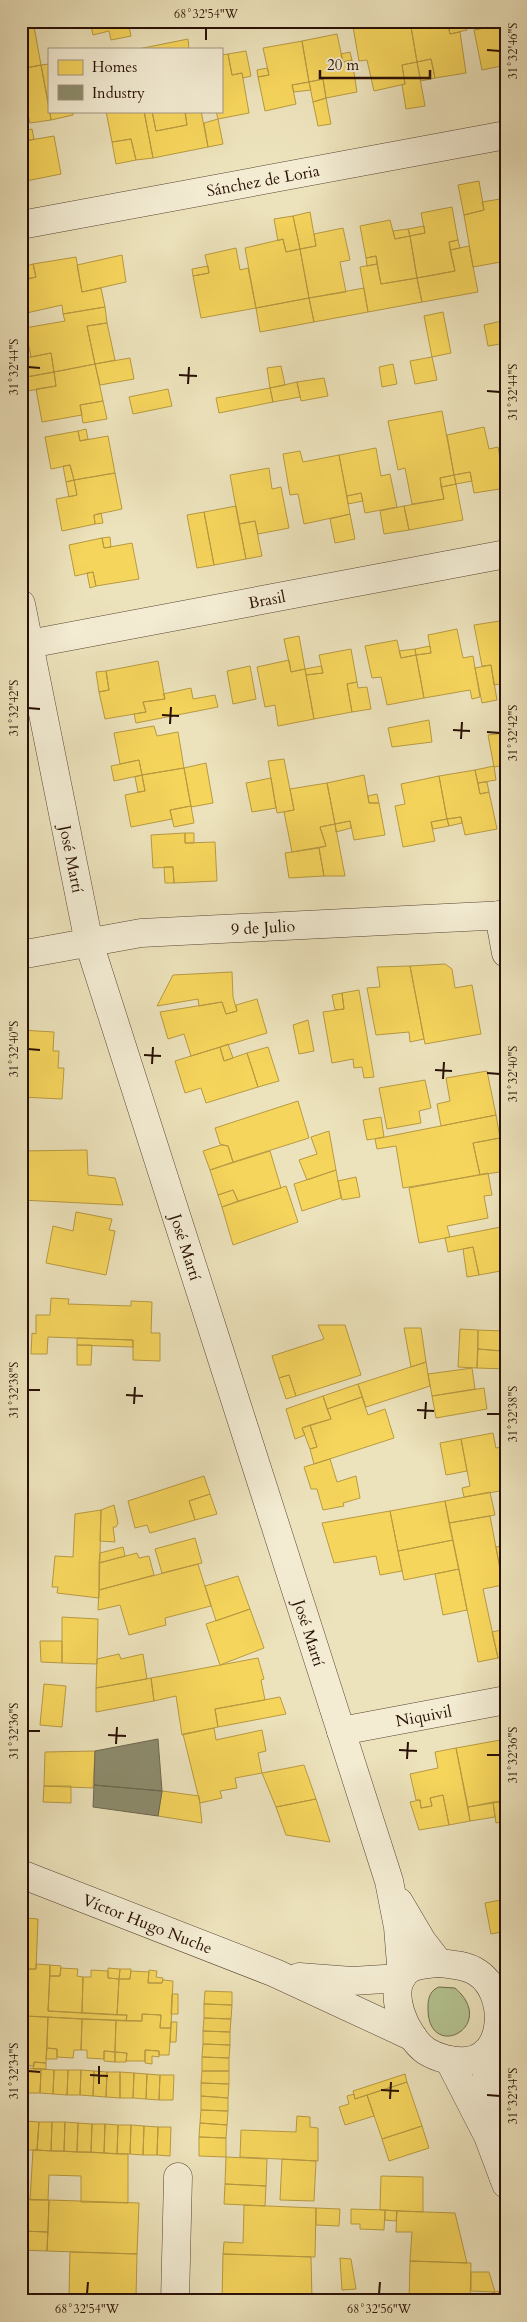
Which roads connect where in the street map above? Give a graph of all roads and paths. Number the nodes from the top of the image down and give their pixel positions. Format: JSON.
{"nodes":[{"id":1,"x":506,"y":135,"type":"edge"},
{"id":2,"x":21,"y":224,"type":"edge"},
{"id":3,"x":506,"y":554,"type":"edge"},
{"id":4,"x":21,"y":604,"type":"edge"},
{"id":5,"x":29,"y":644,"type":"junction"},
{"id":6,"x":502,"y":915,"type":"edge"},
{"id":7,"x":89,"y":942,"type":"junction"},
{"id":8,"x":21,"y":952,"type":"edge"},
{"id":9,"x":506,"y":953,"type":"edge"},
{"id":10,"x":506,"y":1700,"type":"edge"},
{"id":11,"x":341,"y":1731,"type":"junction"},
{"id":12,"x":21,"y":1874,"type":"edge"},
{"id":13,"x":388,"y":1881,"type":"junction"},
{"id":14,"x":439,"y":1963,"type":"junction"},
{"id":15,"x":276,"y":1973,"type":"junction"},
{"id":16,"x":402,"y":1978,"type":"junction"},
{"id":17,"x":497,"y":1986,"type":"edge"},
{"id":18,"x":413,"y":2038,"type":"junction"},
{"id":19,"x":493,"y":2053,"type":"edge"},
{"id":20,"x":449,"y":2060,"type":"junction"},
{"id":21,"x":501,"y":2171,"type":"edge"},
{"id":22,"x":178,"y":2177,"type":"dead end"},
{"id":23,"x":175,"y":2301,"type":"edge"}],
"edges":[{"from":1,"to":2,"type":"street","name":"Sánchez de Loria"},
{"from":3,"to":5,"type":"street","name":"Brasil"},
{"from":4,"to":5,"type":"street","name":"José Martí"},
{"from":5,"to":7,"type":"street","name":"José Martí"},
{"from":6,"to":7,"type":"street","name":"9 de Julio"},
{"from":6,"to":9,"type":"street"},
{"from":7,"to":8,"type":"street","name":"9 de Julio"},
{"from":7,"to":11,"type":"street","name":"José Martí"},
{"from":10,"to":11,"type":"street","name":"Niquivil"},
{"from":11,"to":13,"type":"street","name":"José Martí"},
{"from":12,"to":15,"type":"street","name":"Víctor Hugo Nuche"},
{"from":13,"to":14,"type":"street","name":"José Martí"},
{"from":13,"to":16,"type":"street","name":"José Martí"},
{"from":14,"to":16,"type":"street"},
{"from":14,"to":17,"type":"street"},
{"from":15,"to":16,"type":"street","name":"Víctor Hugo Nuche"},
{"from":15,"to":18,"type":"street","name":"Víctor Hugo Nuche"},
{"from":16,"to":18,"type":"street"},
{"from":17,"to":19,"type":"street"},
{"from":18,"to":20,"type":"street"},
{"from":19,"to":20,"type":"street"},
{"from":19,"to":21,"type":"street"},
{"from":20,"to":21,"type":"street"},
{"from":22,"to":23,"type":"street"}]}
